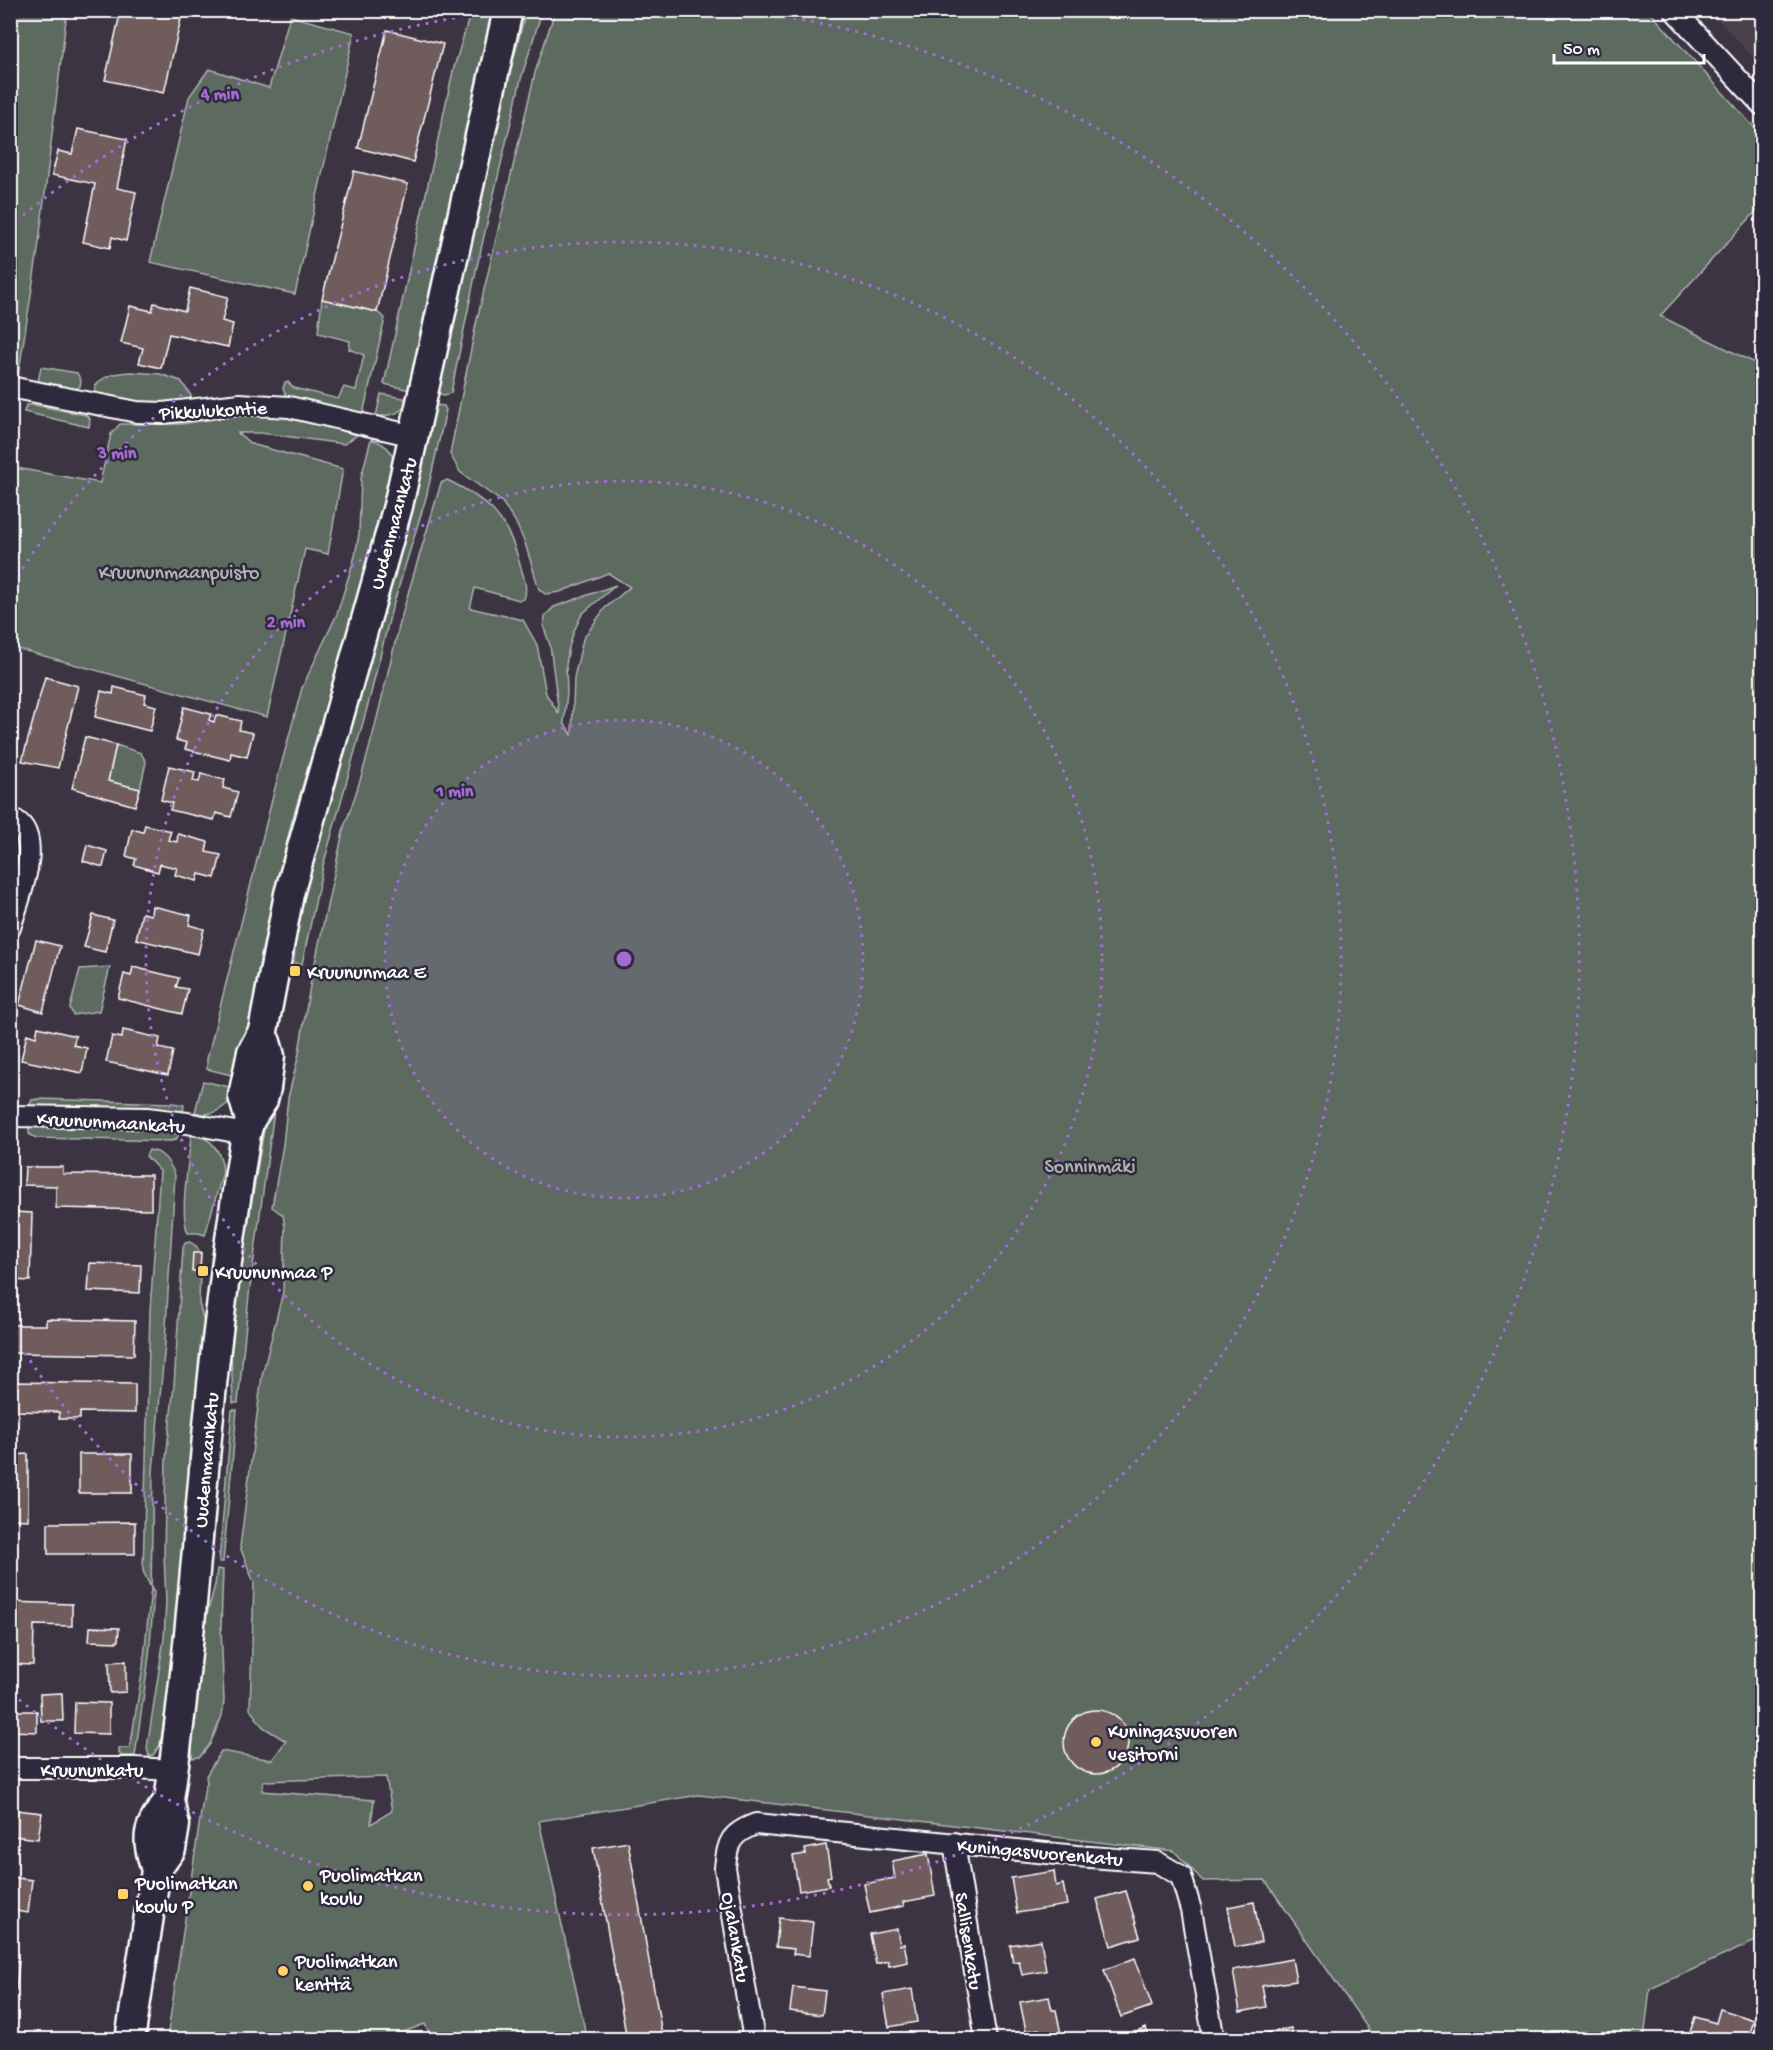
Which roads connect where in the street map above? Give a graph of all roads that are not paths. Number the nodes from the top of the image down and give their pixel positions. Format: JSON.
{"nodes":[{"id":1,"x":508,"y":10,"type":"edge"},
{"id":2,"x":1674,"y":10,"type":"edge"},
{"id":3,"x":1762,"y":105,"type":"edge"},
{"id":4,"x":10,"y":387,"type":"edge"},
{"id":5,"x":414,"y":436,"type":"junction"},
{"id":6,"x":10,"y":818,"type":"edge"},
{"id":7,"x":10,"y":928,"type":"edge"},
{"id":8,"x":10,"y":1116,"type":"edge"},
{"id":9,"x":248,"y":1127,"type":"junction"},
{"id":10,"x":10,"y":1768,"type":"edge"},
{"id":11,"x":173,"y":1770,"type":"junction"},
{"id":12,"x":733,"y":1836,"type":"joint"},
{"id":13,"x":954,"y":1843,"type":"junction"},
{"id":14,"x":130,"y":2040,"type":"edge"},
{"id":15,"x":754,"y":2040,"type":"edge"},
{"id":16,"x":986,"y":2040,"type":"edge"},
{"id":17,"x":1214,"y":2040,"type":"edge"}],
"edges":[{"from":1,"to":5,"type":"main road","name":"Uudenmaankatu"},
{"from":2,"to":3,"type":"street"},
{"from":4,"to":5,"type":"street","name":"Pikkulukontie"},
{"from":5,"to":9,"type":"main road","name":"Uudenmaankatu"},
{"from":6,"to":7,"type":"street"},
{"from":8,"to":9,"type":"street","name":"Kruununmaankatu"},
{"from":9,"to":11,"type":"main road","name":"Uudenmaankatu"},
{"from":10,"to":11,"type":"street","name":"Kruununkatu"},
{"from":11,"to":14,"type":"main road","name":"Uudenmaankatu"},
{"from":12,"to":13,"type":"street","name":"Kuningasvuorenkatu"},
{"from":12,"to":15,"type":"street","name":"Ojalankatu"},
{"from":13,"to":16,"type":"street","name":"Sallisenkatu"},
{"from":13,"to":17,"type":"street","name":"Kuningasvuorenkatu"}]}
